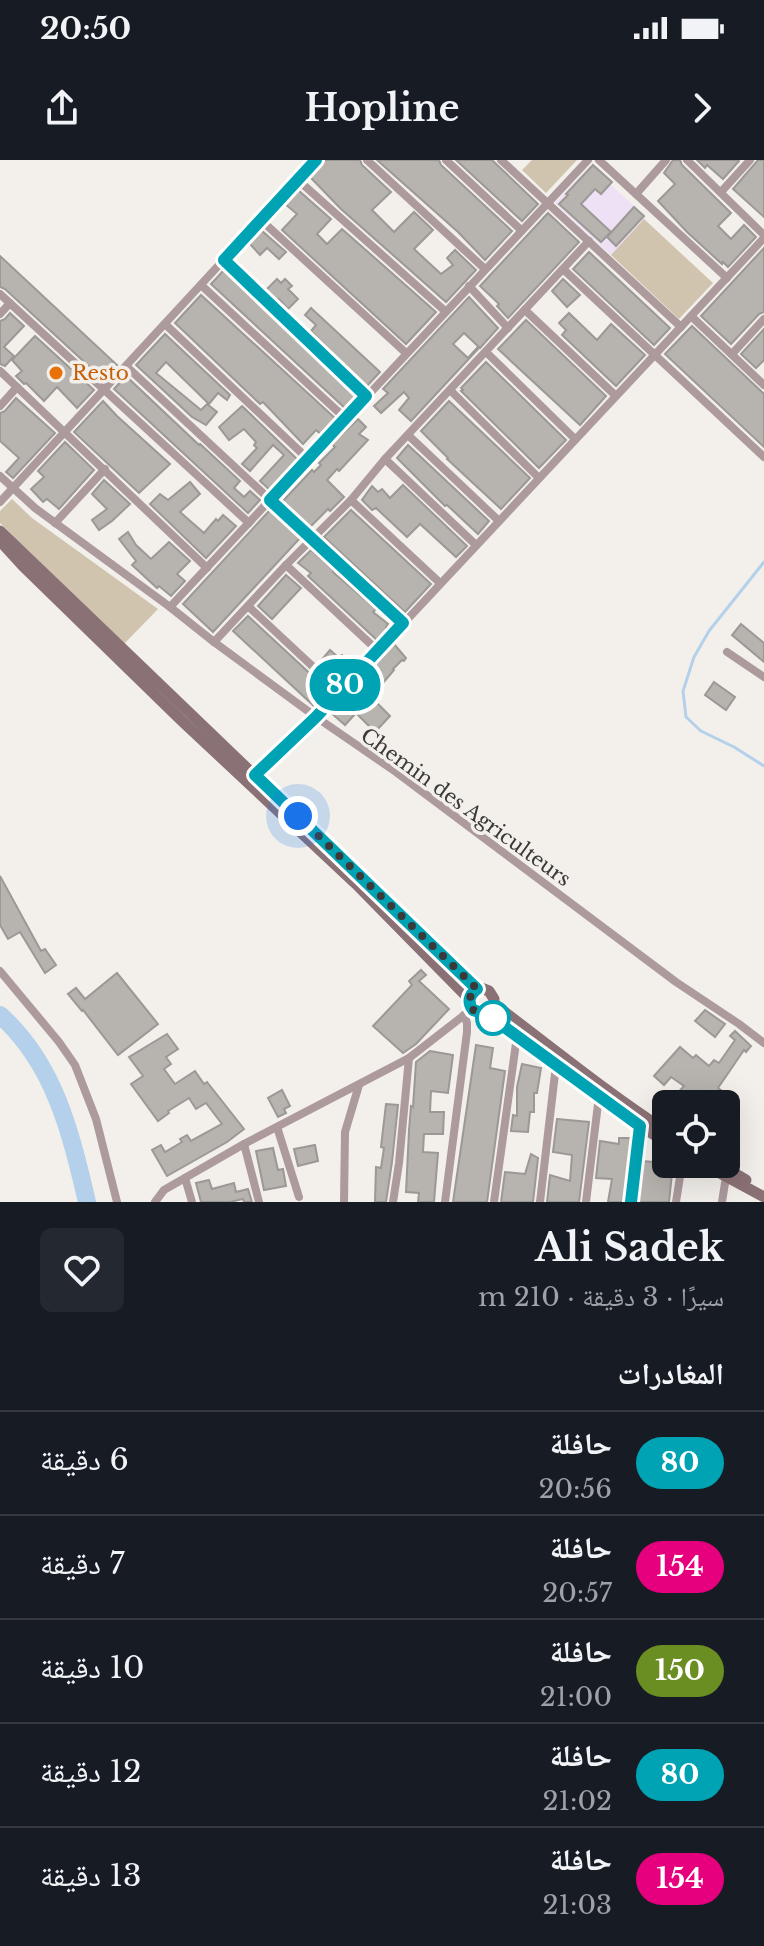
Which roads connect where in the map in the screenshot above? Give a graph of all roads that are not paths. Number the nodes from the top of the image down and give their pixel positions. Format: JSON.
{"nodes":[{"id":1,"x":316,"y":160,"type":"edge"},
{"id":2,"x":367,"y":160,"type":"edge"},
{"id":3,"x":446,"y":160,"type":"edge"},
{"id":4,"x":501,"y":160,"type":"edge"},
{"id":5,"x":588,"y":160,"type":"edge"},
{"id":6,"x":599,"y":160,"type":"edge"},
{"id":7,"x":666,"y":160,"type":"edge"},
{"id":8,"x":687,"y":160,"type":"edge"},
{"id":9,"x":750,"y":160,"type":"edge"},
{"id":10,"x":298,"y":180,"type":"junction"},
{"id":11,"x":721,"y":192,"type":"junction"},
{"id":12,"x":636,"y":194,"type":"junction"},
{"id":13,"x":547,"y":202,"type":"junction"},
{"id":14,"x":261,"y":220,"type":"junction"},
{"id":15,"x":521,"y":230,"type":"junction"},
{"id":16,"x":764,"y":237,"type":"edge"},
{"id":17,"x":589,"y":241,"type":"junction"},
{"id":18,"x":224,"y":260,"type":"junction"},
{"id":19,"x":485,"y":269,"type":"junction"},
{"id":20,"x":563,"y":269,"type":"junction"},
{"id":21,"x":727,"y":278,"type":"junction"},
{"id":22,"x":201,"y":285,"type":"junction"},
{"id":23,"x":469,"y":286,"type":"junction"},
{"id":24,"x":0,"y":294,"type":"edge"},
{"id":25,"x":10,"y":303,"type":"junction"},
{"id":26,"x":525,"y":310,"type":"junction"},
{"id":27,"x":445,"y":311,"type":"junction"},
{"id":28,"x":0,"y":314,"type":"edge"},
{"id":29,"x":691,"y":316,"type":"junction"},
{"id":30,"x":764,"y":319,"type":"edge"},
{"id":31,"x":165,"y":324,"type":"junction"},
{"id":32,"x":681,"y":327,"type":"junction"},
{"id":33,"x":508,"y":328,"type":"junction"},
{"id":34,"x":486,"y":352,"type":"junction"},
{"id":35,"x":406,"y":353,"type":"junction"},
{"id":36,"x":655,"y":354,"type":"junction"},
{"id":37,"x":732,"y":354,"type":"junction"},
{"id":38,"x":126,"y":366,"type":"junction"},
{"id":39,"x":0,"y":371,"type":"edge"},
{"id":40,"x":764,"y":385,"type":"edge"},
{"id":41,"x":17,"y":387,"type":"junction"},
{"id":42,"x":104,"y":390,"type":"junction"},
{"id":43,"x":450,"y":390,"type":"junction"},
{"id":44,"x":366,"y":396,"type":"junction"},
{"id":45,"x":616,"y":396,"type":"junction"},
{"id":46,"x":0,"y":406,"type":"edge"},
{"id":47,"x":346,"y":419,"type":"junction"},
{"id":48,"x":64,"y":433,"type":"junction"},
{"id":49,"x":408,"y":435,"type":"junction"},
{"id":50,"x":575,"y":439,"type":"junction"},
{"id":51,"x":764,"y":457,"type":"edge"},
{"id":52,"x":308,"y":459,"type":"junction"},
{"id":53,"x":385,"y":459,"type":"junction"},
{"id":54,"x":105,"y":469,"type":"junction"},
{"id":55,"x":0,"y":476,"type":"edge"},
{"id":56,"x":539,"y":478,"type":"junction"},
{"id":57,"x":13,"y":488,"type":"junction"},
{"id":58,"x":270,"y":500,"type":"junction"},
{"id":59,"x":351,"y":500,"type":"junction"},
{"id":60,"x":0,"y":502,"type":"edge"},
{"id":61,"x":499,"y":521,"type":"junction"},
{"id":62,"x":55,"y":523,"type":"junction"},
{"id":63,"x":249,"y":523,"type":"junction"},
{"id":64,"x":0,"y":531,"type":"edge"},
{"id":65,"x":313,"y":540,"type":"junction"},
{"id":66,"x":0,"y":541,"type":"edge"},
{"id":67,"x":476,"y":545,"type":"junction"},
{"id":68,"x":286,"y":565,"type":"junction"},
{"id":69,"x":207,"y":568,"type":"junction"},
{"id":70,"x":440,"y":583,"type":"junction"},
{"id":71,"x":248,"y":606,"type":"junction"},
{"id":72,"x":170,"y":607,"type":"junction"},
{"id":73,"x":403,"y":623,"type":"junction"},
{"id":74,"x":214,"y":642,"type":"junction"},
{"id":75,"x":377,"y":650,"type":"junction"},
{"id":76,"x":727,"y":652,"type":"dead end"},
{"id":77,"x":764,"y":677,"type":"edge"},
{"id":78,"x":339,"y":691,"type":"junction"},
{"id":79,"x":316,"y":717,"type":"junction"},
{"id":80,"x":255,"y":775,"type":"junction"},
{"id":81,"x":0,"y":971,"type":"edge"},
{"id":82,"x":470,"y":1003,"type":"junction"},
{"id":83,"x":494,"y":1004,"type":"junction"},
{"id":84,"x":484,"y":1013,"type":"junction"},
{"id":85,"x":517,"y":1036,"type":"junction"},
{"id":86,"x":764,"y":1043,"type":"edge"},
{"id":87,"x":409,"y":1058,"type":"junction"},
{"id":88,"x":556,"y":1065,"type":"junction"},
{"id":89,"x":359,"y":1085,"type":"junction"},
{"id":90,"x":599,"y":1096,"type":"junction"},
{"id":91,"x":652,"y":1122,"type":"edge"},
{"id":92,"x":640,"y":1126,"type":"junction"},
{"id":93,"x":277,"y":1127,"type":"junction"},
{"id":94,"x":652,"y":1133,"type":"edge"},
{"id":95,"x":244,"y":1144,"type":"junction"},
{"id":96,"x":740,"y":1176,"type":"edge"},
{"id":97,"x":185,"y":1178,"type":"junction"},
{"id":98,"x":680,"y":1178,"type":"edge"},
{"id":99,"x":726,"y":1178,"type":"edge"},
{"id":100,"x":728,"y":1178,"type":"edge"},
{"id":101,"x":764,"y":1190,"type":"edge"},
{"id":102,"x":299,"y":1197,"type":"dead end"},
{"id":103,"x":764,"y":1197,"type":"edge"},
{"id":104,"x":117,"y":1202,"type":"edge"},
{"id":105,"x":155,"y":1202,"type":"edge"},
{"id":106,"x":192,"y":1202,"type":"edge"},
{"id":107,"x":259,"y":1202,"type":"edge"},
{"id":108,"x":344,"y":1202,"type":"edge"},
{"id":109,"x":393,"y":1202,"type":"edge"},
{"id":110,"x":445,"y":1202,"type":"edge"},
{"id":111,"x":494,"y":1202,"type":"edge"},
{"id":112,"x":540,"y":1202,"type":"edge"},
{"id":113,"x":586,"y":1202,"type":"edge"},
{"id":114,"x":631,"y":1202,"type":"edge"},
{"id":115,"x":676,"y":1202,"type":"edge"},
{"id":116,"x":722,"y":1202,"type":"edge"}],
"edges":[{"from":1,"to":10,"type":"street"},
{"from":2,"to":19,"type":"street"},
{"from":3,"to":15,"type":"street"},
{"from":4,"to":13,"type":"street"},
{"from":5,"to":13,"type":"street"},
{"from":6,"to":12,"type":"street"},
{"from":7,"to":12,"type":"street"},
{"from":8,"to":11,"type":"street"},
{"from":9,"to":11,"type":"street"},
{"from":10,"to":14,"type":"street"},
{"from":10,"to":27,"type":"street"},
{"from":11,"to":16,"type":"street"},
{"from":12,"to":21,"type":"street"},
{"from":13,"to":15,"type":"street"},
{"from":13,"to":17,"type":"street"},
{"from":14,"to":18,"type":"street"},
{"from":14,"to":35,"type":"street"},
{"from":15,"to":19,"type":"street"},
{"from":16,"to":21,"type":"street"},
{"from":17,"to":20,"type":"street"},
{"from":17,"to":32,"type":"street"},
{"from":18,"to":22,"type":"street"},
{"from":18,"to":44,"type":"street"},
{"from":19,"to":23,"type":"street"},
{"from":20,"to":26,"type":"street"},
{"from":20,"to":36,"type":"street"},
{"from":21,"to":29,"type":"street"},
{"from":22,"to":31,"type":"street"},
{"from":22,"to":47,"type":"street"},
{"from":23,"to":27,"type":"street"},
{"from":23,"to":33,"type":"street"},
{"from":24,"to":25,"type":"street"},
{"from":25,"to":28,"type":"street"},
{"from":25,"to":42,"type":"street"},
{"from":26,"to":33,"type":"street"},
{"from":26,"to":45,"type":"street"},
{"from":27,"to":35,"type":"street"},
{"from":29,"to":32,"type":"street"},
{"from":29,"to":37,"type":"street"},
{"from":30,"to":37,"type":"street"},
{"from":31,"to":38,"type":"street"},
{"from":31,"to":52,"type":"street"},
{"from":32,"to":36,"type":"street"},
{"from":33,"to":34,"type":"street"},
{"from":34,"to":43,"type":"street"},
{"from":34,"to":50,"type":"street"},
{"from":35,"to":44,"type":"street"},
{"from":36,"to":45,"type":"street"},
{"from":36,"to":51,"type":"street"},
{"from":37,"to":40,"type":"street"},
{"from":38,"to":42,"type":"street"},
{"from":38,"to":58,"type":"street"},
{"from":39,"to":41,"type":"street"},
{"from":41,"to":46,"type":"street"},
{"from":41,"to":48,"type":"street"},
{"from":42,"to":48,"type":"street"},
{"from":42,"to":63,"type":"street"},
{"from":43,"to":49,"type":"street"},
{"from":43,"to":56,"type":"street"},
{"from":44,"to":47,"type":"street"},
{"from":45,"to":50,"type":"street"},
{"from":47,"to":52,"type":"street"},
{"from":48,"to":54,"type":"street"},
{"from":48,"to":57,"type":"street"},
{"from":49,"to":53,"type":"street"},
{"from":49,"to":61,"type":"street"},
{"from":50,"to":56,"type":"street"},
{"from":52,"to":58,"type":"street"},
{"from":53,"to":59,"type":"street"},
{"from":53,"to":67,"type":"street"},
{"from":54,"to":62,"type":"street"},
{"from":54,"to":69,"type":"street"},
{"from":55,"to":57,"type":"street","name":"Chemin des Agriculteurs"},
{"from":56,"to":61,"type":"street"},
{"from":57,"to":60,"type":"street"},
{"from":57,"to":62,"type":"street","name":"Chemin des Agriculteurs"},
{"from":58,"to":63,"type":"street"},
{"from":58,"to":65,"type":"street"},
{"from":59,"to":65,"type":"street"},
{"from":59,"to":70,"type":"street"},
{"from":61,"to":67,"type":"street"},
{"from":62,"to":72,"type":"street","name":"Chemin des Agriculteurs"},
{"from":63,"to":69,"type":"street"},
{"from":64,"to":80,"type":"main road"},
{"from":65,"to":68,"type":"street"},
{"from":65,"to":73,"type":"street"},
{"from":66,"to":82,"type":"main road"},
{"from":67,"to":70,"type":"street"},
{"from":68,"to":71,"type":"street"},
{"from":68,"to":75,"type":"street"},
{"from":69,"to":72,"type":"street"},
{"from":70,"to":73,"type":"street"},
{"from":71,"to":74,"type":"street"},
{"from":71,"to":78,"type":"street"},
{"from":72,"to":74,"type":"street","name":"Chemin des Agriculteurs"},
{"from":73,"to":75,"type":"street"},
{"from":74,"to":79,"type":"street","name":"Chemin des Agriculteurs"},
{"from":75,"to":78,"type":"street"},
{"from":76,"to":77,"type":"street"},
{"from":78,"to":79,"type":"street"},
{"from":79,"to":80,"type":"street"},
{"from":79,"to":86,"type":"street","name":"Chemin des Agriculteurs"},
{"from":80,"to":82,"type":"main road"},
{"from":81,"to":104,"type":"street"},
{"from":82,"to":83,"type":"main road"},
{"from":82,"to":84,"type":"main road"},
{"from":82,"to":87,"type":"street"},
{"from":82,"to":110,"type":"street"},
{"from":83,"to":84,"type":"main road"},
{"from":83,"to":91,"type":"main road"},
{"from":84,"to":85,"type":"main road"},
{"from":85,"to":88,"type":"main road"},
{"from":85,"to":111,"type":"street"},
{"from":87,"to":89,"type":"street"},
{"from":87,"to":109,"type":"street"},
{"from":88,"to":90,"type":"main road"},
{"from":88,"to":112,"type":"street"},
{"from":89,"to":93,"type":"street"},
{"from":89,"to":108,"type":"street"},
{"from":90,"to":92,"type":"main road"},
{"from":90,"to":113,"type":"street"},
{"from":92,"to":94,"type":"main road"},
{"from":92,"to":114,"type":"street"},
{"from":93,"to":95,"type":"street"},
{"from":93,"to":102,"type":"street"},
{"from":95,"to":97,"type":"street"},
{"from":95,"to":107,"type":"street"},
{"from":96,"to":101,"type":"main road"},
{"from":97,"to":105,"type":"street"},
{"from":97,"to":106,"type":"street"},
{"from":98,"to":115,"type":"street"},
{"from":99,"to":116,"type":"street"},
{"from":100,"to":103,"type":"main road"}]}
